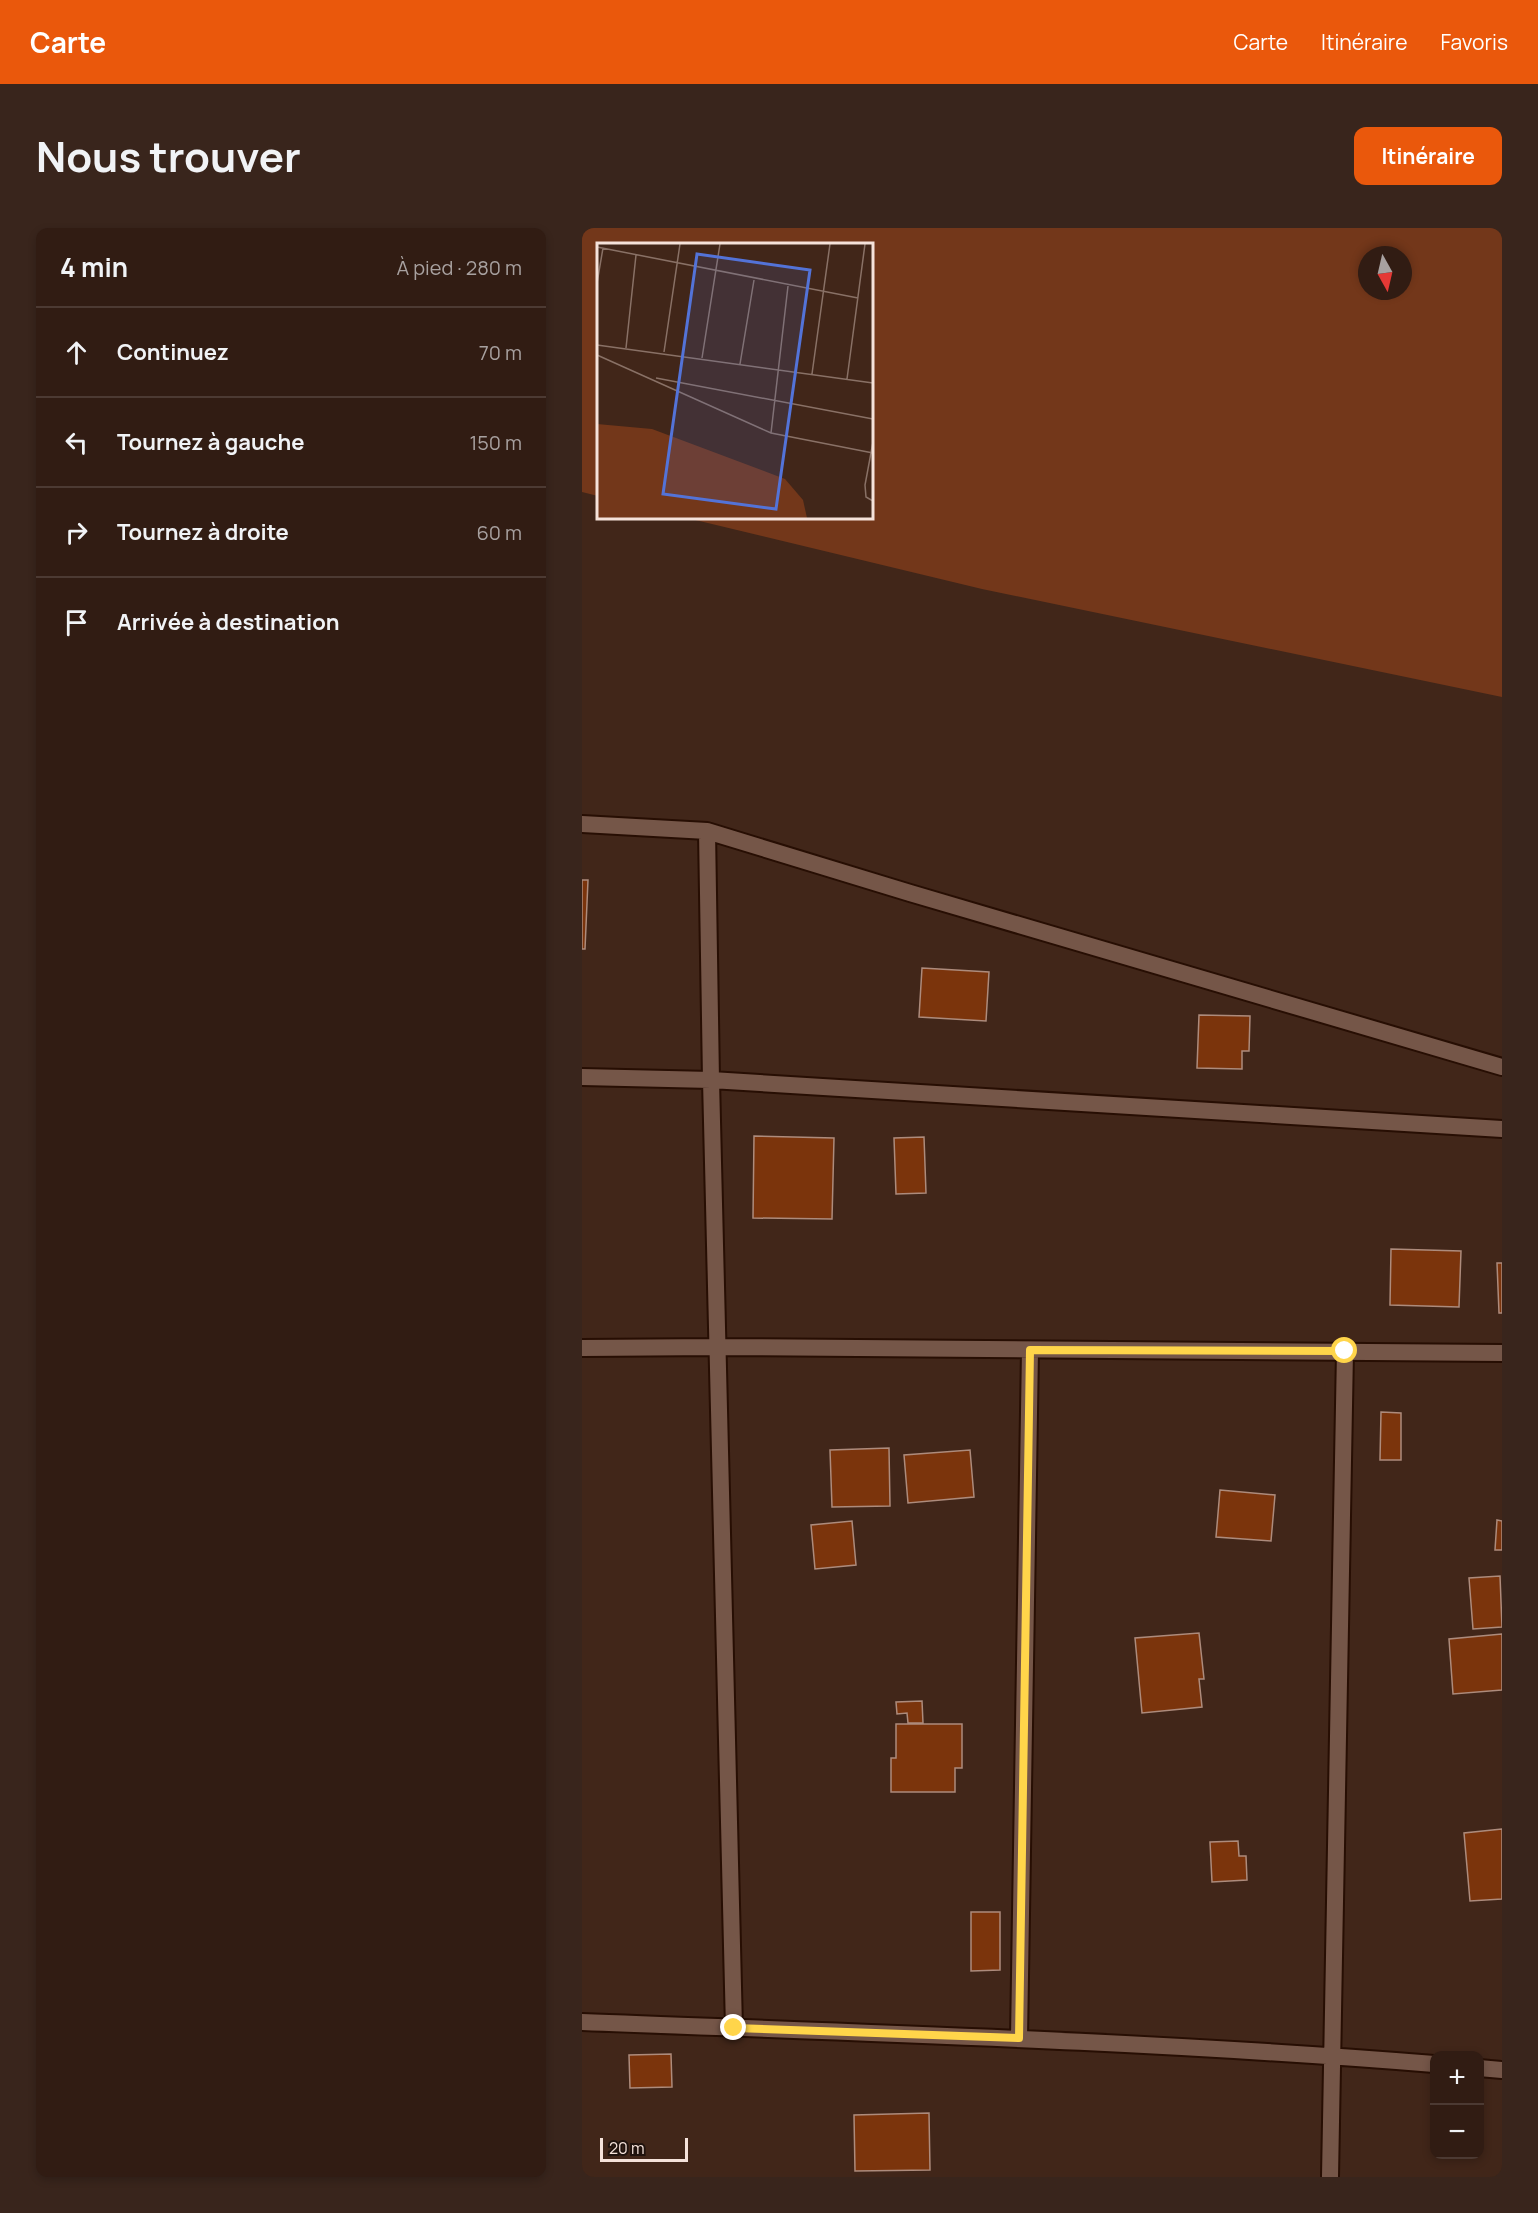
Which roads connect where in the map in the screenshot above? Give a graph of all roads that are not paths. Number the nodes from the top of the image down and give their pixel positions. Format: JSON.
{"nodes":[{"id":1,"x":582,"y":824,"type":"edge"},
{"id":2,"x":707,"y":831,"type":"junction"},
{"id":3,"x":1502,"y":1067,"type":"edge"},
{"id":4,"x":582,"y":1077,"type":"edge"},
{"id":5,"x":711,"y":1080,"type":"junction"},
{"id":6,"x":1502,"y":1129,"type":"edge"},
{"id":7,"x":717,"y":1347,"type":"junction"},
{"id":8,"x":582,"y":1348,"type":"edge"},
{"id":9,"x":1030,"y":1350,"type":"junction"},
{"id":10,"x":1345,"y":1351,"type":"junction"},
{"id":11,"x":1502,"y":1353,"type":"edge"},
{"id":12,"x":582,"y":2022,"type":"edge"},
{"id":13,"x":734,"y":2028,"type":"junction"},
{"id":14,"x":1019,"y":2038,"type":"junction"},
{"id":15,"x":1333,"y":2056,"type":"junction"},
{"id":16,"x":1430,"y":2064,"type":"edge"},
{"id":17,"x":1484,"y":2068,"type":"edge"},
{"id":18,"x":1502,"y":2070,"type":"edge"},
{"id":19,"x":1330,"y":2177,"type":"edge"}],
"edges":[{"from":1,"to":2,"type":"street"},
{"from":2,"to":3,"type":"street"},
{"from":2,"to":5,"type":"street"},
{"from":4,"to":5,"type":"street"},
{"from":5,"to":6,"type":"street"},
{"from":5,"to":7,"type":"street"},
{"from":7,"to":8,"type":"street"},
{"from":7,"to":9,"type":"street"},
{"from":7,"to":13,"type":"street"},
{"from":9,"to":10,"type":"street"},
{"from":9,"to":14,"type":"street"},
{"from":10,"to":11,"type":"street"},
{"from":10,"to":15,"type":"street"},
{"from":12,"to":13,"type":"street"},
{"from":13,"to":14,"type":"street"},
{"from":14,"to":15,"type":"street"},
{"from":15,"to":16,"type":"street"},
{"from":15,"to":19,"type":"street"},
{"from":17,"to":18,"type":"street"}]}
